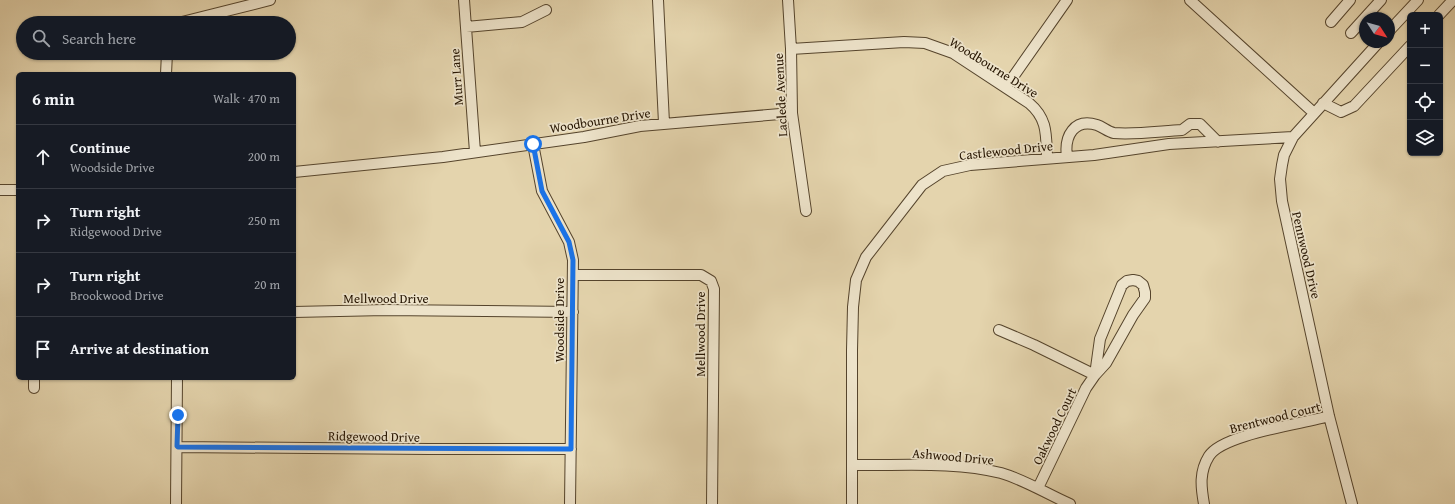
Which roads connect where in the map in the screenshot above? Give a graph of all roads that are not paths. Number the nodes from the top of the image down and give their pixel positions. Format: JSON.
{"nodes":[{"id":1,"x":270,"y":0,"type":"edge"},
{"id":2,"x":464,"y":0,"type":"edge"},
{"id":3,"x":658,"y":0,"type":"edge"},
{"id":4,"x":788,"y":0,"type":"edge"},
{"id":5,"x":1067,"y":0,"type":"edge"},
{"id":6,"x":1190,"y":0,"type":"edge"},
{"id":7,"x":1350,"y":0,"type":"edge"},
{"id":8,"x":1381,"y":0,"type":"edge"},
{"id":9,"x":1418,"y":0,"type":"edge"},
{"id":10,"x":1453,"y":0,"type":"edge"},
{"id":11,"x":546,"y":10,"type":"dead end"},
{"id":12,"x":1413,"y":12,"type":"edge"},
{"id":13,"x":1442,"y":12,"type":"edge"},
{"id":14,"x":206,"y":16,"type":"edge"},
{"id":15,"x":1407,"y":17,"type":"edge"},
{"id":16,"x":1331,"y":22,"type":"dead end"},
{"id":17,"x":1395,"y":26,"type":"edge"},
{"id":18,"x":466,"y":27,"type":"junction"},
{"id":19,"x":1350,"y":33,"type":"dead end"},
{"id":20,"x":1373,"y":48,"type":"edge"},
{"id":21,"x":1408,"y":48,"type":"edge"},
{"id":22,"x":791,"y":49,"type":"junction"},
{"id":23,"x":167,"y":60,"type":"edge"},
{"id":24,"x":166,"y":72,"type":"edge"},
{"id":25,"x":1006,"y":88,"type":"junction"},
{"id":26,"x":1323,"y":103,"type":"junction"},
{"id":27,"x":792,"y":113,"type":"junction"},
{"id":28,"x":1314,"y":113,"type":"junction"},
{"id":29,"x":664,"y":123,"type":"junction"},
{"id":30,"x":1293,"y":137,"type":"junction"},
{"id":31,"x":1218,"y":142,"type":"junction"},
{"id":32,"x":533,"y":144,"type":"junction"},
{"id":33,"x":475,"y":152,"type":"junction"},
{"id":34,"x":1066,"y":157,"type":"junction"},
{"id":35,"x":1047,"y":158,"type":"junction"},
{"id":36,"x":296,"y":172,"type":"edge"},
{"id":37,"x":0,"y":190,"type":"edge"},
{"id":38,"x":16,"y":190,"type":"edge"},
{"id":39,"x":806,"y":211,"type":"dead end"},
{"id":40,"x":573,"y":275,"type":"junction"},
{"id":41,"x":296,"y":312,"type":"edge"},
{"id":42,"x":573,"y":312,"type":"junction"},
{"id":43,"x":999,"y":330,"type":"dead end"},
{"id":44,"x":1095,"y":375,"type":"junction"},
{"id":45,"x":177,"y":380,"type":"edge"},
{"id":46,"x":1329,"y":416,"type":"junction"},
{"id":47,"x":177,"y":446,"type":"junction"},
{"id":48,"x":571,"y":449,"type":"junction"},
{"id":49,"x":852,"y":465,"type":"junction"},
{"id":50,"x":1038,"y":488,"type":"junction"},
{"id":51,"x":176,"y":504,"type":"edge"},
{"id":52,"x":570,"y":504,"type":"edge"},
{"id":53,"x":712,"y":504,"type":"edge"},
{"id":54,"x":852,"y":504,"type":"edge"},
{"id":55,"x":1070,"y":504,"type":"edge"},
{"id":56,"x":1204,"y":504,"type":"edge"},
{"id":57,"x":1352,"y":504,"type":"edge"}],
"edges":[{"from":1,"to":14,"type":"street"},
{"from":2,"to":18,"type":"street","name":"Murr Lane"},
{"from":3,"to":29,"type":"street"},
{"from":4,"to":22,"type":"street","name":"Laclede Avenue"},
{"from":5,"to":25,"type":"street"},
{"from":6,"to":28,"type":"street"},
{"from":7,"to":16,"type":"street"},
{"from":8,"to":19,"type":"street"},
{"from":9,"to":12,"type":"street"},
{"from":10,"to":13,"type":"street"},
{"from":11,"to":18,"type":"street"},
{"from":15,"to":17,"type":"street"},
{"from":18,"to":33,"type":"street","name":"Murr Lane"},
{"from":20,"to":26,"type":"street","name":"Pennwood Drive"},
{"from":21,"to":26,"type":"street"},
{"from":22,"to":25,"type":"street","name":"Woodbourne Drive"},
{"from":22,"to":27,"type":"street","name":"Laclede Avenue"},
{"from":23,"to":24,"type":"street"},
{"from":25,"to":35,"type":"street","name":"Woodbourne Drive"},
{"from":26,"to":28,"type":"street","name":"Pennwood Drive"},
{"from":27,"to":29,"type":"street","name":"Woodbourne Drive"},
{"from":27,"to":39,"type":"street","name":"Laclede Avenue"},
{"from":28,"to":30,"type":"street","name":"Pennwood Drive"},
{"from":29,"to":32,"type":"street","name":"Woodbourne Drive"},
{"from":30,"to":31,"type":"street","name":"Castlewood Drive"},
{"from":30,"to":46,"type":"street","name":"Pennwood Drive"},
{"from":31,"to":34,"type":"street","name":"Castlewood Drive"},
{"from":31,"to":34,"type":"street"},
{"from":32,"to":33,"type":"street","name":"Woodbourne Drive"},
{"from":32,"to":40,"type":"street","name":"Woodside Drive"},
{"from":33,"to":36,"type":"street","name":"Woodbourne Drive"},
{"from":34,"to":35,"type":"street","name":"Castlewood Drive"},
{"from":35,"to":49,"type":"street","name":"Castlewood Drive"},
{"from":37,"to":38,"type":"street"},
{"from":40,"to":42,"type":"street","name":"Woodside Drive"},
{"from":40,"to":53,"type":"street","name":"Mellwood Drive"},
{"from":41,"to":42,"type":"street","name":"Mellwood Drive"},
{"from":42,"to":48,"type":"street","name":"Woodside Drive"},
{"from":43,"to":44,"type":"street"},
{"from":44,"to":44,"type":"street","name":"Oakwood Court"},
{"from":44,"to":50,"type":"street","name":"Oakwood Court"},
{"from":45,"to":47,"type":"street"},
{"from":46,"to":56,"type":"street","name":"Brentwood Court"},
{"from":46,"to":57,"type":"street","name":"Pennwood Drive"},
{"from":47,"to":48,"type":"street","name":"Ridgewood Drive"},
{"from":47,"to":51,"type":"street"},
{"from":48,"to":52,"type":"street","name":"Woodside Drive"},
{"from":49,"to":50,"type":"street","name":"Ashwood Drive"},
{"from":49,"to":54,"type":"street","name":"Castlewood Drive"},
{"from":50,"to":55,"type":"street","name":"Ashwood Drive"}]}
